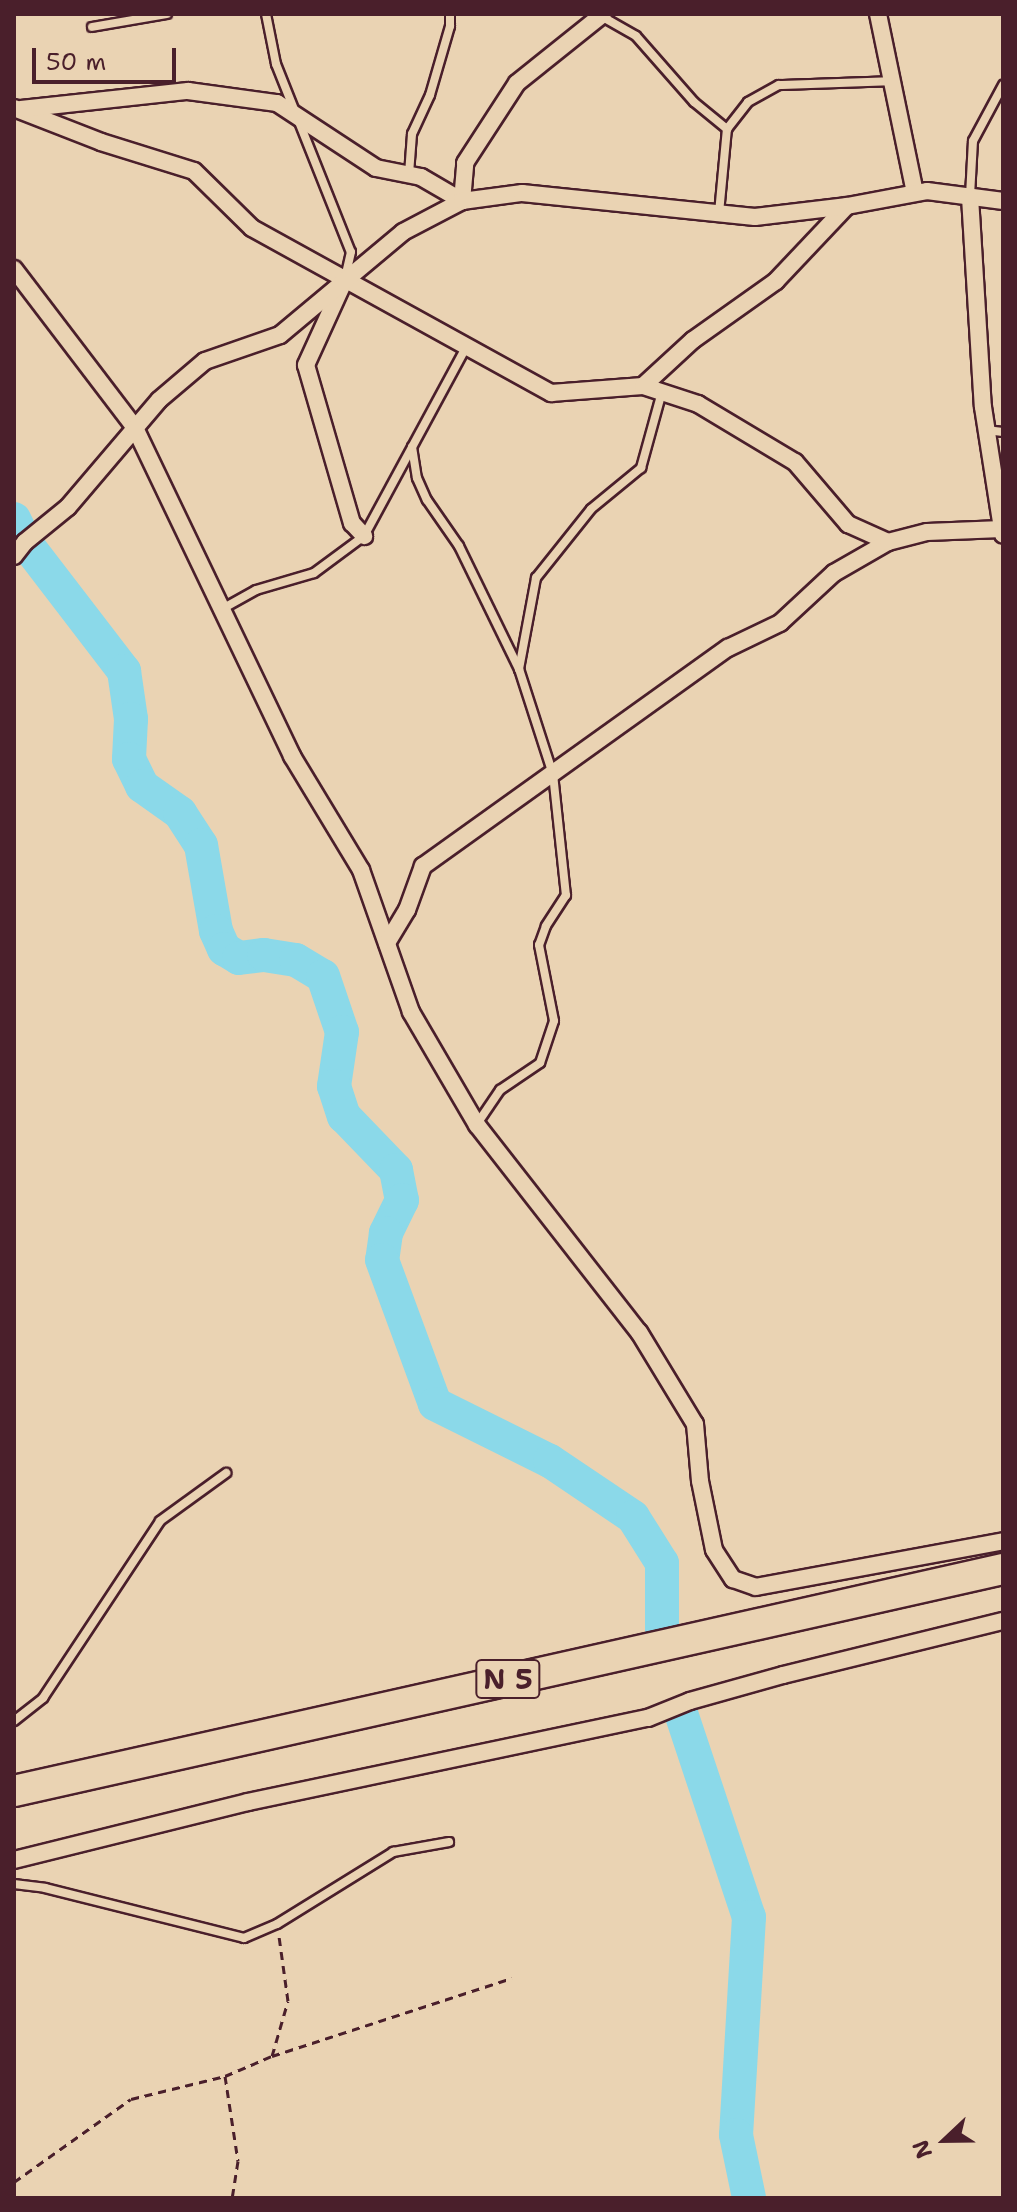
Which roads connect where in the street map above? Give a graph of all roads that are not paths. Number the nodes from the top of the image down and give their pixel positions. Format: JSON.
{"nodes":[{"id":1,"x":167,"y":14,"type":"edge"},
{"id":2,"x":266,"y":14,"type":"edge"},
{"id":3,"x":450,"y":14,"type":"edge"},
{"id":4,"x":878,"y":14,"type":"edge"},
{"id":5,"x":602,"y":15,"type":"edge"},
{"id":6,"x":92,"y":27,"type":"dead end"},
{"id":7,"x":892,"y":81,"type":"junction"},
{"id":8,"x":1003,"y":85,"type":"edge"},
{"id":9,"x":1001,"y":97,"type":"edge"},
{"id":10,"x":16,"y":109,"type":"edge"},
{"id":11,"x":298,"y":117,"type":"junction"},
{"id":12,"x":727,"y":129,"type":"junction"},
{"id":13,"x":409,"y":175,"type":"junction"},
{"id":14,"x":915,"y":192,"type":"junction"},
{"id":15,"x":970,"y":197,"type":"junction"},
{"id":16,"x":462,"y":201,"type":"junction"},
{"id":17,"x":1003,"y":201,"type":"edge"},
{"id":18,"x":847,"y":206,"type":"junction"},
{"id":19,"x":719,"y":213,"type":"junction"},
{"id":20,"x":14,"y":269,"type":"edge"},
{"id":21,"x":344,"y":281,"type":"junction"},
{"id":22,"x":466,"y":347,"type":"junction"},
{"id":23,"x":643,"y":386,"type":"junction"},
{"id":24,"x":662,"y":392,"type":"junction"},
{"id":25,"x":135,"y":428,"type":"junction"},
{"id":26,"x":995,"y":431,"type":"edge"},
{"id":27,"x":412,"y":447,"type":"junction"},
{"id":28,"x":1003,"y":531,"type":"edge"},
{"id":29,"x":364,"y":536,"type":"junction"},
{"id":30,"x":888,"y":542,"type":"junction"},
{"id":31,"x":14,"y":556,"type":"edge"},
{"id":32,"x":222,"y":609,"type":"junction"},
{"id":33,"x":519,"y":669,"type":"junction"},
{"id":34,"x":553,"y":774,"type":"junction"},
{"id":35,"x":387,"y":943,"type":"junction"},
{"id":36,"x":477,"y":1125,"type":"junction"},
{"id":37,"x":226,"y":1473,"type":"dead end"},
{"id":38,"x":1003,"y":1541,"type":"edge"},
{"id":39,"x":1003,"y":1569,"type":"edge"},
{"id":40,"x":1003,"y":1621,"type":"edge"},
{"id":41,"x":14,"y":1721,"type":"edge"},
{"id":42,"x":14,"y":1791,"type":"edge"},
{"id":43,"x":449,"y":1842,"type":"dead end"},
{"id":44,"x":14,"y":1860,"type":"edge"},
{"id":45,"x":14,"y":1884,"type":"edge"}],
"edges":[{"from":1,"to":6,"type":"lane"},
{"from":2,"to":11,"type":"lane"},
{"from":3,"to":13,"type":"lane"},
{"from":4,"to":7,"type":"street"},
{"from":5,"to":12,"type":"lane"},
{"from":5,"to":16,"type":"street"},
{"from":7,"to":12,"type":"lane"},
{"from":7,"to":14,"type":"street"},
{"from":8,"to":9,"type":"lane"},
{"from":9,"to":15,"type":"lane"},
{"from":10,"to":11,"type":"street"},
{"from":10,"to":21,"type":"street"},
{"from":11,"to":13,"type":"street"},
{"from":11,"to":21,"type":"lane"},
{"from":12,"to":19,"type":"lane"},
{"from":13,"to":16,"type":"street"},
{"from":14,"to":15,"type":"street"},
{"from":14,"to":18,"type":"street"},
{"from":15,"to":17,"type":"street"},
{"from":15,"to":26,"type":"street"},
{"from":16,"to":19,"type":"street"},
{"from":16,"to":21,"type":"street"},
{"from":18,"to":19,"type":"street"},
{"from":18,"to":23,"type":"street"},
{"from":20,"to":25,"type":"street"},
{"from":21,"to":22,"type":"street"},
{"from":21,"to":25,"type":"street"},
{"from":21,"to":29,"type":"street"},
{"from":22,"to":23,"type":"street"},
{"from":22,"to":27,"type":"lane"},
{"from":23,"to":24,"type":"street"},
{"from":24,"to":30,"type":"street"},
{"from":24,"to":33,"type":"lane"},
{"from":25,"to":31,"type":"street"},
{"from":25,"to":32,"type":"street"},
{"from":26,"to":28,"type":"street"},
{"from":27,"to":29,"type":"lane"},
{"from":27,"to":33,"type":"lane"},
{"from":28,"to":30,"type":"street"},
{"from":29,"to":32,"type":"lane"},
{"from":30,"to":34,"type":"street"},
{"from":32,"to":35,"type":"street"},
{"from":33,"to":34,"type":"lane"},
{"from":34,"to":35,"type":"street"},
{"from":34,"to":36,"type":"lane"},
{"from":35,"to":36,"type":"street"},
{"from":36,"to":38,"type":"street"},
{"from":37,"to":41,"type":"lane"},
{"from":39,"to":42,"type":"highway","number":"N 5"},
{"from":40,"to":44,"type":"street"},
{"from":43,"to":45,"type":"lane"}]}
